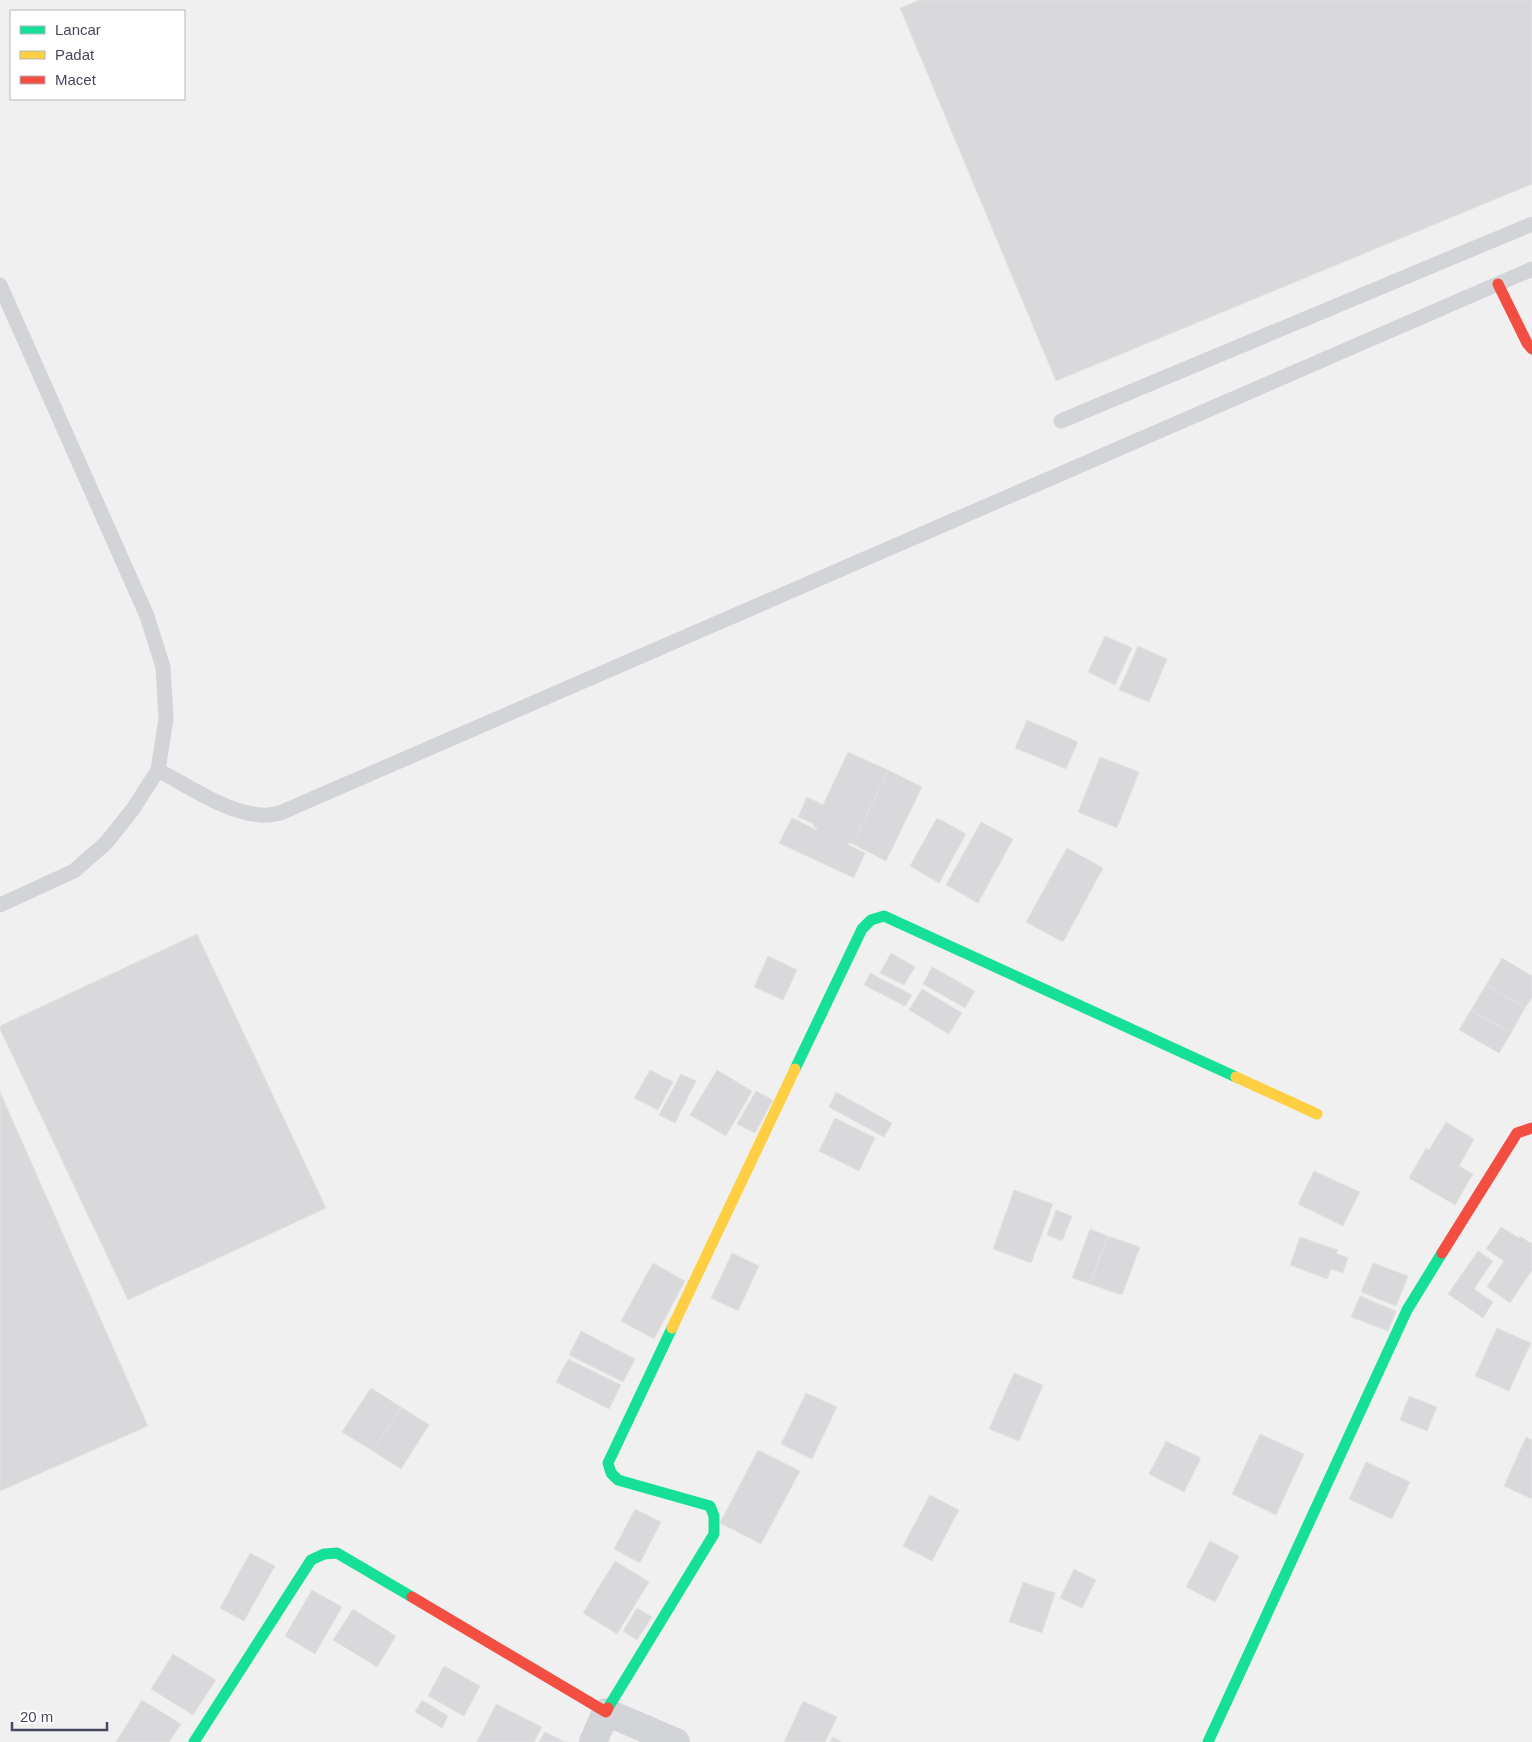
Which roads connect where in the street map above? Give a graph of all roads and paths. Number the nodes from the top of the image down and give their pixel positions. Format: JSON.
{"nodes":[{"id":1,"x":1532,"y":224,"type":"edge"},
{"id":2,"x":1532,"y":269,"type":"edge"},
{"id":3,"x":1498,"y":284,"type":"junction"},
{"id":4,"x":0,"y":285,"type":"edge"},
{"id":5,"x":1532,"y":349,"type":"edge"},
{"id":6,"x":1061,"y":421,"type":"dead end"},
{"id":7,"x":158,"y":770,"type":"junction"},
{"id":8,"x":0,"y":905,"type":"edge"},
{"id":9,"x":1317,"y":1114,"type":"dead end"},
{"id":10,"x":1532,"y":1128,"type":"edge"},
{"id":11,"x":606,"y":1712,"type":"junction"},
{"id":12,"x":194,"y":1742,"type":"edge"},
{"id":13,"x":593,"y":1742,"type":"edge"},
{"id":14,"x":676,"y":1742,"type":"edge"},
{"id":15,"x":1208,"y":1742,"type":"edge"}],
"edges":[{"from":1,"to":6,"type":"lane"},
{"from":2,"to":3,"type":"lane"},
{"from":3,"to":5,"type":"street"},
{"from":3,"to":7,"type":"lane"},
{"from":4,"to":7,"type":"lane"},
{"from":7,"to":8,"type":"lane"},
{"from":9,"to":11,"type":"street"},
{"from":10,"to":15,"type":"street"},
{"from":11,"to":12,"type":"street"},
{"from":11,"to":13,"type":"street"},
{"from":11,"to":14,"type":"street"}]}
